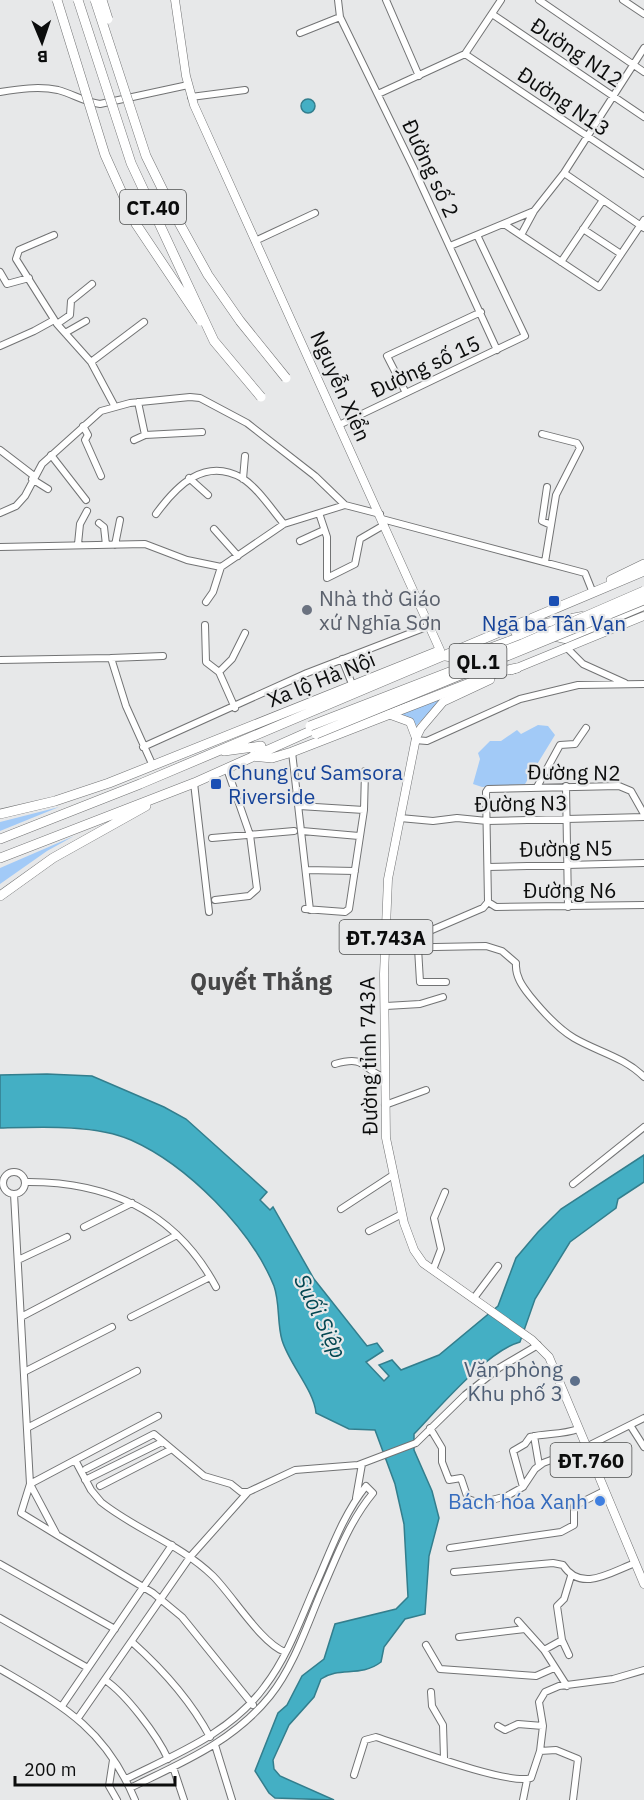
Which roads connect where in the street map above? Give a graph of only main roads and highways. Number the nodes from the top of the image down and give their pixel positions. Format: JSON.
{"nodes":[{"id":1,"x":57,"y":0,"type":"edge"},
{"id":2,"x":78,"y":0,"type":"edge"},
{"id":3,"x":95,"y":0,"type":"edge"},
{"id":4,"x":102,"y":0,"type":"edge"},
{"id":5,"x":175,"y":0,"type":"edge"},
{"id":6,"x":241,"y":322,"type":"junction"},
{"id":7,"x":214,"y":341,"type":"junction"},
{"id":8,"x":288,"y":380,"type":"dead end"},
{"id":9,"x":263,"y":399,"type":"dead end"},
{"id":10,"x":644,"y":564,"type":"edge"},
{"id":11,"x":644,"y":571,"type":"edge"},
{"id":12,"x":644,"y":593,"type":"edge"},
{"id":13,"x":593,"y":594,"type":"junction"},
{"id":14,"x":643,"y":605,"type":"edge"},
{"id":15,"x":644,"y":616,"type":"edge"},
{"id":16,"x":501,"y":643,"type":"junction"},
{"id":17,"x":442,"y":653,"type":"junction"},
{"id":18,"x":517,"y":668,"type":"junction"},
{"id":19,"x":354,"y":690,"type":"junction"},
{"id":20,"x":388,"y":714,"type":"junction"},
{"id":21,"x":314,"y":730,"type":"junction"},
{"id":22,"x":415,"y":739,"type":"junction"},
{"id":23,"x":217,"y":751,"type":"junction"},
{"id":24,"x":251,"y":756,"type":"junction"},
{"id":25,"x":153,"y":766,"type":"junction"},
{"id":26,"x":175,"y":769,"type":"junction"},
{"id":27,"x":140,"y":784,"type":"junction"},
{"id":28,"x":166,"y":794,"type":"junction"},
{"id":29,"x":0,"y":814,"type":"edge"},
{"id":30,"x":0,"y":839,"type":"edge"},
{"id":31,"x":0,"y":858,"type":"edge"},
{"id":32,"x":0,"y":896,"type":"edge"},
{"id":33,"x":535,"y":1343,"type":"joint"},
{"id":34,"x":644,"y":1584,"type":"edge"}],
"edges":[{"from":1,"to":7,"type":"highway","bridge":true},
{"from":2,"to":7,"type":"highway","number":"CT.40","bridge":true},
{"from":3,"to":6,"type":"highway","number":"CT.40","bridge":true},
{"from":4,"to":6,"type":"highway","bridge":true},
{"from":5,"to":17,"type":"main road","name":"Nguyễn Xiển"},
{"from":6,"to":8,"type":"highway","number":"CT.40","bridge":true},
{"from":7,"to":9,"type":"highway","number":"CT.40","bridge":true},
{"from":10,"to":13,"type":"highway","name":"Xa lộ Hà Nội","number":"QL.1"},
{"from":11,"to":13,"type":"highway","name":"Xa lộ Hà Nội","number":"QL.1"},
{"from":12,"to":21,"type":"highway","number":"QL.1","bridge":true},
{"from":13,"to":17,"type":"highway","name":"Xa lộ Hà Nội","number":"QL.1"},
{"from":14,"to":16,"type":"main road"},
{"from":14,"to":16,"type":"main road"},
{"from":14,"to":21,"type":"highway","number":"QL.1","bridge":true},
{"from":15,"to":18,"type":"main road","name":"Đường tỉnh 743A","number":"ĐT.743A"},
{"from":16,"to":17,"type":"main road"},
{"from":17,"to":19,"type":"highway","name":"Xa lộ Hà Nội","number":"QL.1"},
{"from":18,"to":20,"type":"highway","number":"QL.1"},
{"from":18,"to":22,"type":"main road","name":"Đường tỉnh 743A","number":"ĐT.743A"},
{"from":19,"to":23,"type":"highway","name":"Xa lộ Hà Nội","number":"QL.1"},
{"from":19,"to":25,"type":"highway","name":"Xa lộ Hà Nội","number":"QL.1"},
{"from":20,"to":22,"type":"main road"},
{"from":20,"to":24,"type":"highway","number":"QL.1"},
{"from":21,"to":23,"type":"highway","name":"Xa lộ Hà Nội","number":"QL.1"},
{"from":21,"to":24,"type":"highway","number":"QL.1"},
{"from":22,"to":33,"type":"main road","name":"Đường tỉnh 743A","number":"ĐT.743A"},
{"from":23,"to":26,"type":"highway","name":"Xa lộ Hà Nội","number":"QL.1"},
{"from":24,"to":28,"type":"highway","number":"QL.1"},
{"from":25,"to":26,"type":"highway"},
{"from":25,"to":27,"type":"highway"},
{"from":25,"to":29,"type":"highway","name":"Xa lộ Hà Nội"},
{"from":26,"to":27,"type":"highway","name":"Xa lộ Hà Nội","number":"QL.1"},
{"from":27,"to":30,"type":"highway","name":"Xa lộ Hà Nội","number":"QL.1"},
{"from":28,"to":31,"type":"highway","number":"QL.1"},
{"from":28,"to":32,"type":"highway"},
{"from":33,"to":34,"type":"main road","number":"ĐT.760"}]}
